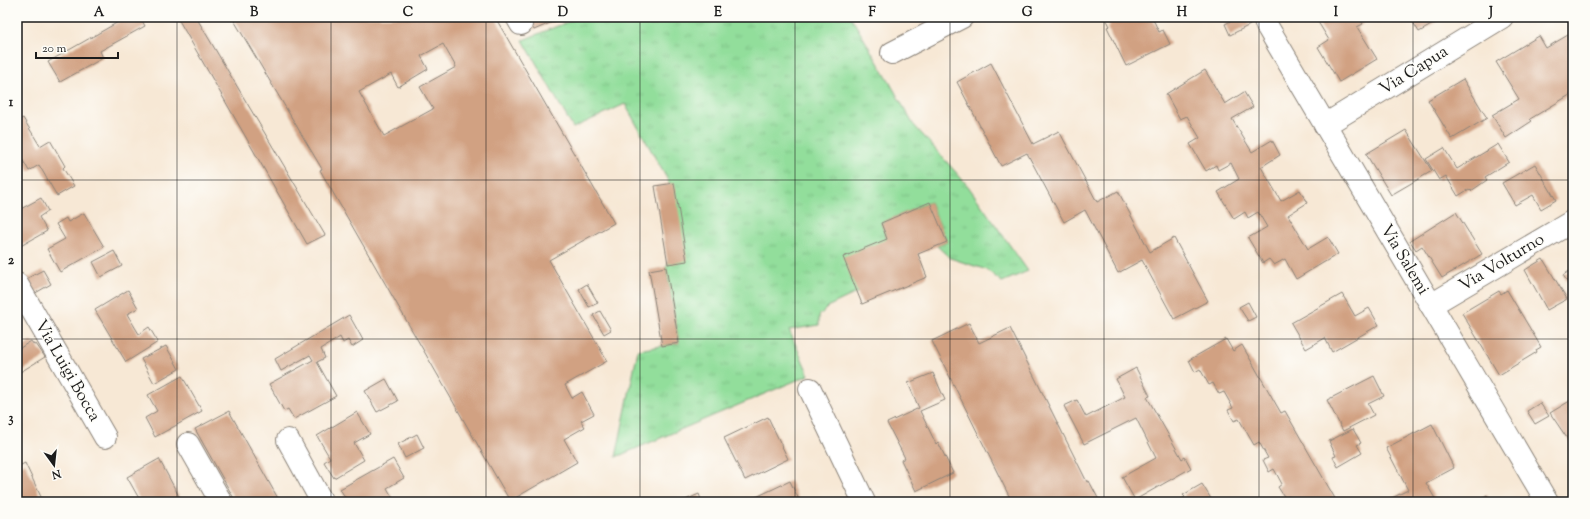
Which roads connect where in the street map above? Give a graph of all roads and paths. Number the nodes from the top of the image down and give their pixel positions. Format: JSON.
{"nodes":[{"id":1,"x":962,"y":17,"type":"edge"},
{"id":2,"x":1264,"y":17,"type":"edge"},
{"id":3,"x":1502,"y":17,"type":"edge"},
{"id":4,"x":892,"y":53,"type":"dead end"},
{"id":5,"x":1325,"y":125,"type":"junction"},
{"id":6,"x":1573,"y":222,"type":"edge"},
{"id":7,"x":17,"y":284,"type":"edge"},
{"id":8,"x":1431,"y":305,"type":"junction"},
{"id":9,"x":810,"y":389,"type":"dead end"},
{"id":10,"x":105,"y":437,"type":"dead end"},
{"id":11,"x":288,"y":440,"type":"dead end"},
{"id":12,"x":188,"y":444,"type":"dead end"},
{"id":13,"x":221,"y":502,"type":"edge"},
{"id":14,"x":322,"y":502,"type":"edge"},
{"id":15,"x":864,"y":502,"type":"edge"},
{"id":16,"x":1547,"y":502,"type":"edge"}],
"edges":[{"from":1,"to":4,"type":"street"},
{"from":2,"to":5,"type":"street","name":"Via Salemi"},
{"from":3,"to":5,"type":"street","name":"Via Capua"},
{"from":5,"to":8,"type":"street","name":"Via Salemi"},
{"from":6,"to":8,"type":"street","name":"Via Volturno"},
{"from":7,"to":10,"type":"street","name":"Via Luigi Bocca"},
{"from":8,"to":16,"type":"street","name":"Via Salemi"},
{"from":9,"to":15,"type":"street"},
{"from":11,"to":14,"type":"street"},
{"from":12,"to":13,"type":"street"}]}
